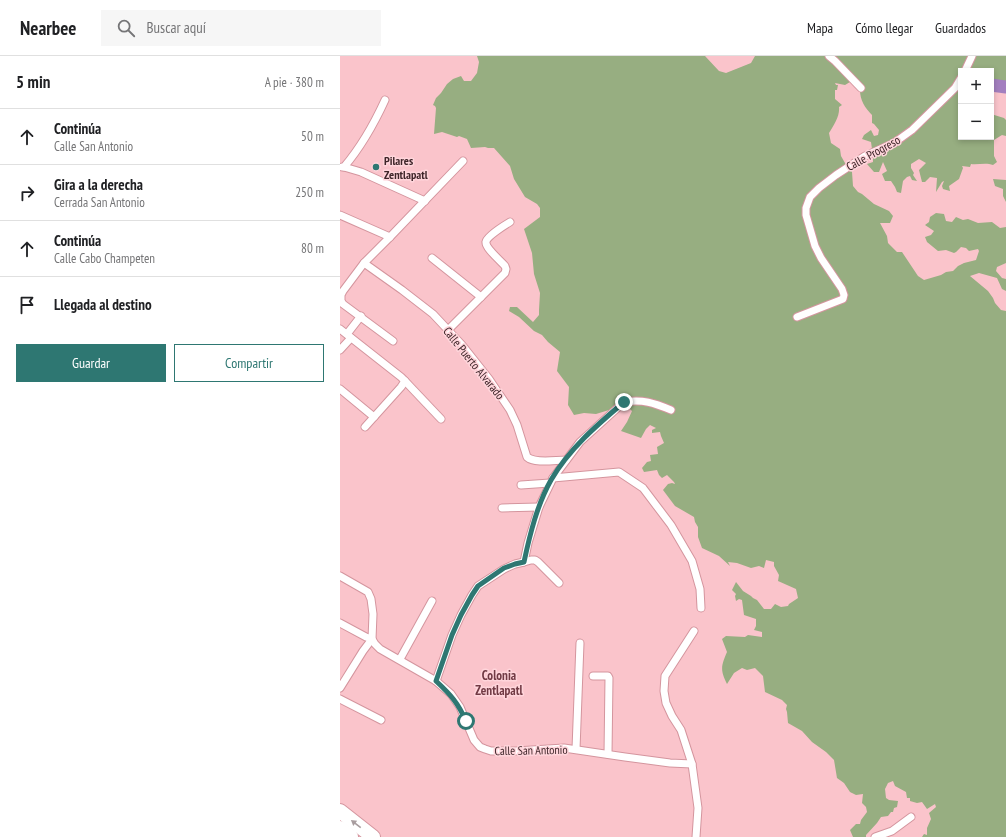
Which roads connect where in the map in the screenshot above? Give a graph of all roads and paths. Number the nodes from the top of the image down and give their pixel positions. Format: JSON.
{"nodes":[{"id":1,"x":829,"y":56,"type":"edge"},
{"id":2,"x":972,"y":56,"type":"edge"},
{"id":3,"x":967,"y":68,"type":"edge"},
{"id":4,"x":958,"y":84,"type":"edge"},
{"id":5,"x":861,"y":88,"type":"dead end"},
{"id":6,"x":385,"y":100,"type":"dead end"},
{"id":7,"x":463,"y":161,"type":"dead end"},
{"id":8,"x":342,"y":168,"type":"edge"},
{"id":9,"x":425,"y":201,"type":"junction"},
{"id":10,"x":340,"y":215,"type":"edge"},
{"id":11,"x":510,"y":222,"type":"dead end"},
{"id":12,"x":390,"y":237,"type":"junction"},
{"id":13,"x":432,"y":258,"type":"dead end"},
{"id":14,"x":364,"y":263,"type":"junction"},
{"id":15,"x":481,"y":298,"type":"junction"},
{"id":16,"x":361,"y":316,"type":"junction"},
{"id":17,"x":797,"y":317,"type":"dead end"},
{"id":18,"x":340,"y":329,"type":"edge"},
{"id":19,"x":448,"y":330,"type":"junction"},
{"id":20,"x":349,"y":336,"type":"junction"},
{"id":21,"x":393,"y":341,"type":"dead end"},
{"id":22,"x":340,"y":350,"type":"edge"},
{"id":23,"x":403,"y":384,"type":"junction"},
{"id":24,"x":340,"y":389,"type":"edge"},
{"id":25,"x":671,"y":410,"type":"dead end"},
{"id":26,"x":374,"y":417,"type":"junction"},
{"id":27,"x":441,"y":419,"type":"dead end"},
{"id":28,"x":365,"y":427,"type":"dead end"},
{"id":29,"x":566,"y":460,"type":"junction"},
{"id":30,"x":551,"y":480,"type":"junction"},
{"id":31,"x":521,"y":485,"type":"dead end"},
{"id":32,"x":539,"y":507,"type":"junction"},
{"id":33,"x":502,"y":508,"type":"dead end"},
{"id":34,"x":524,"y":562,"type":"junction"},
{"id":35,"x":340,"y":576,"type":"edge"},
{"id":36,"x":559,"y":583,"type":"dead end"},
{"id":37,"x":432,"y":601,"type":"dead end"},
{"id":38,"x":702,"y":608,"type":"dead end"},
{"id":39,"x":340,"y":623,"type":"edge"},
{"id":40,"x":694,"y":631,"type":"dead end"},
{"id":41,"x":372,"y":638,"type":"junction"},
{"id":42,"x":580,"y":643,"type":"dead end"},
{"id":43,"x":400,"y":660,"type":"junction"},
{"id":44,"x":593,"y":676,"type":"dead end"},
{"id":45,"x":436,"y":681,"type":"junction"},
{"id":46,"x":340,"y":688,"type":"edge"},
{"id":47,"x":340,"y":699,"type":"edge"},
{"id":48,"x":381,"y":720,"type":"dead end"},
{"id":49,"x":576,"y":749,"type":"junction"},
{"id":50,"x":608,"y":754,"type":"junction"},
{"id":51,"x":692,"y":764,"type":"junction"},
{"id":52,"x":340,"y":811,"type":"edge"},
{"id":53,"x":911,"y":817,"type":"dead end"},
{"id":54,"x":340,"y":828,"type":"edge"},
{"id":55,"x":351,"y":837,"type":"edge"},
{"id":56,"x":373,"y":837,"type":"edge"},
{"id":57,"x":696,"y":837,"type":"edge"},
{"id":58,"x":875,"y":837,"type":"edge"}],
"edges":[{"from":1,"to":5,"type":"street"},
{"from":2,"to":3,"type":"street"},
{"from":4,"to":17,"type":"street","name":"Calle Progreso"},
{"from":6,"to":8,"type":"street"},
{"from":7,"to":9,"type":"street"},
{"from":8,"to":9,"type":"street"},
{"from":9,"to":12,"type":"street"},
{"from":10,"to":12,"type":"street"},
{"from":11,"to":15,"type":"street"},
{"from":12,"to":14,"type":"street"},
{"from":13,"to":15,"type":"street"},
{"from":14,"to":16,"type":"street"},
{"from":14,"to":19,"type":"street","name":"Calle Puerto Alvarado"},
{"from":15,"to":19,"type":"street"},
{"from":16,"to":20,"type":"street"},
{"from":16,"to":21,"type":"street"},
{"from":18,"to":20,"type":"street"},
{"from":19,"to":29,"type":"street","name":"Calle Puerto Alvarado"},
{"from":20,"to":22,"type":"street"},
{"from":20,"to":23,"type":"street"},
{"from":23,"to":26,"type":"street"},
{"from":23,"to":27,"type":"street"},
{"from":24,"to":26,"type":"street"},
{"from":25,"to":29,"type":"street"},
{"from":26,"to":28,"type":"street"},
{"from":29,"to":30,"type":"street"},
{"from":30,"to":31,"type":"street"},
{"from":30,"to":32,"type":"street"},
{"from":30,"to":38,"type":"street"},
{"from":32,"to":33,"type":"street"},
{"from":32,"to":34,"type":"street"},
{"from":34,"to":36,"type":"street"},
{"from":34,"to":45,"type":"street"},
{"from":35,"to":41,"type":"street"},
{"from":37,"to":43,"type":"street"},
{"from":39,"to":41,"type":"street"},
{"from":40,"to":51,"type":"street"},
{"from":41,"to":43,"type":"street","name":"Calle San Antonio"},
{"from":41,"to":46,"type":"street"},
{"from":42,"to":49,"type":"street"},
{"from":43,"to":45,"type":"street","name":"Calle San Antonio"},
{"from":44,"to":50,"type":"street"},
{"from":45,"to":49,"type":"street","name":"Calle San Antonio"},
{"from":47,"to":48,"type":"street"},
{"from":49,"to":50,"type":"street","name":"Calle San Antonio"},
{"from":50,"to":51,"type":"street","name":"Calle San Antonio"},
{"from":51,"to":57,"type":"street"},
{"from":56,"to":52,"type":"highway","one_way":true},
{"from":53,"to":58,"type":"street"},
{"from":54,"to":55,"type":"highway"}]}
